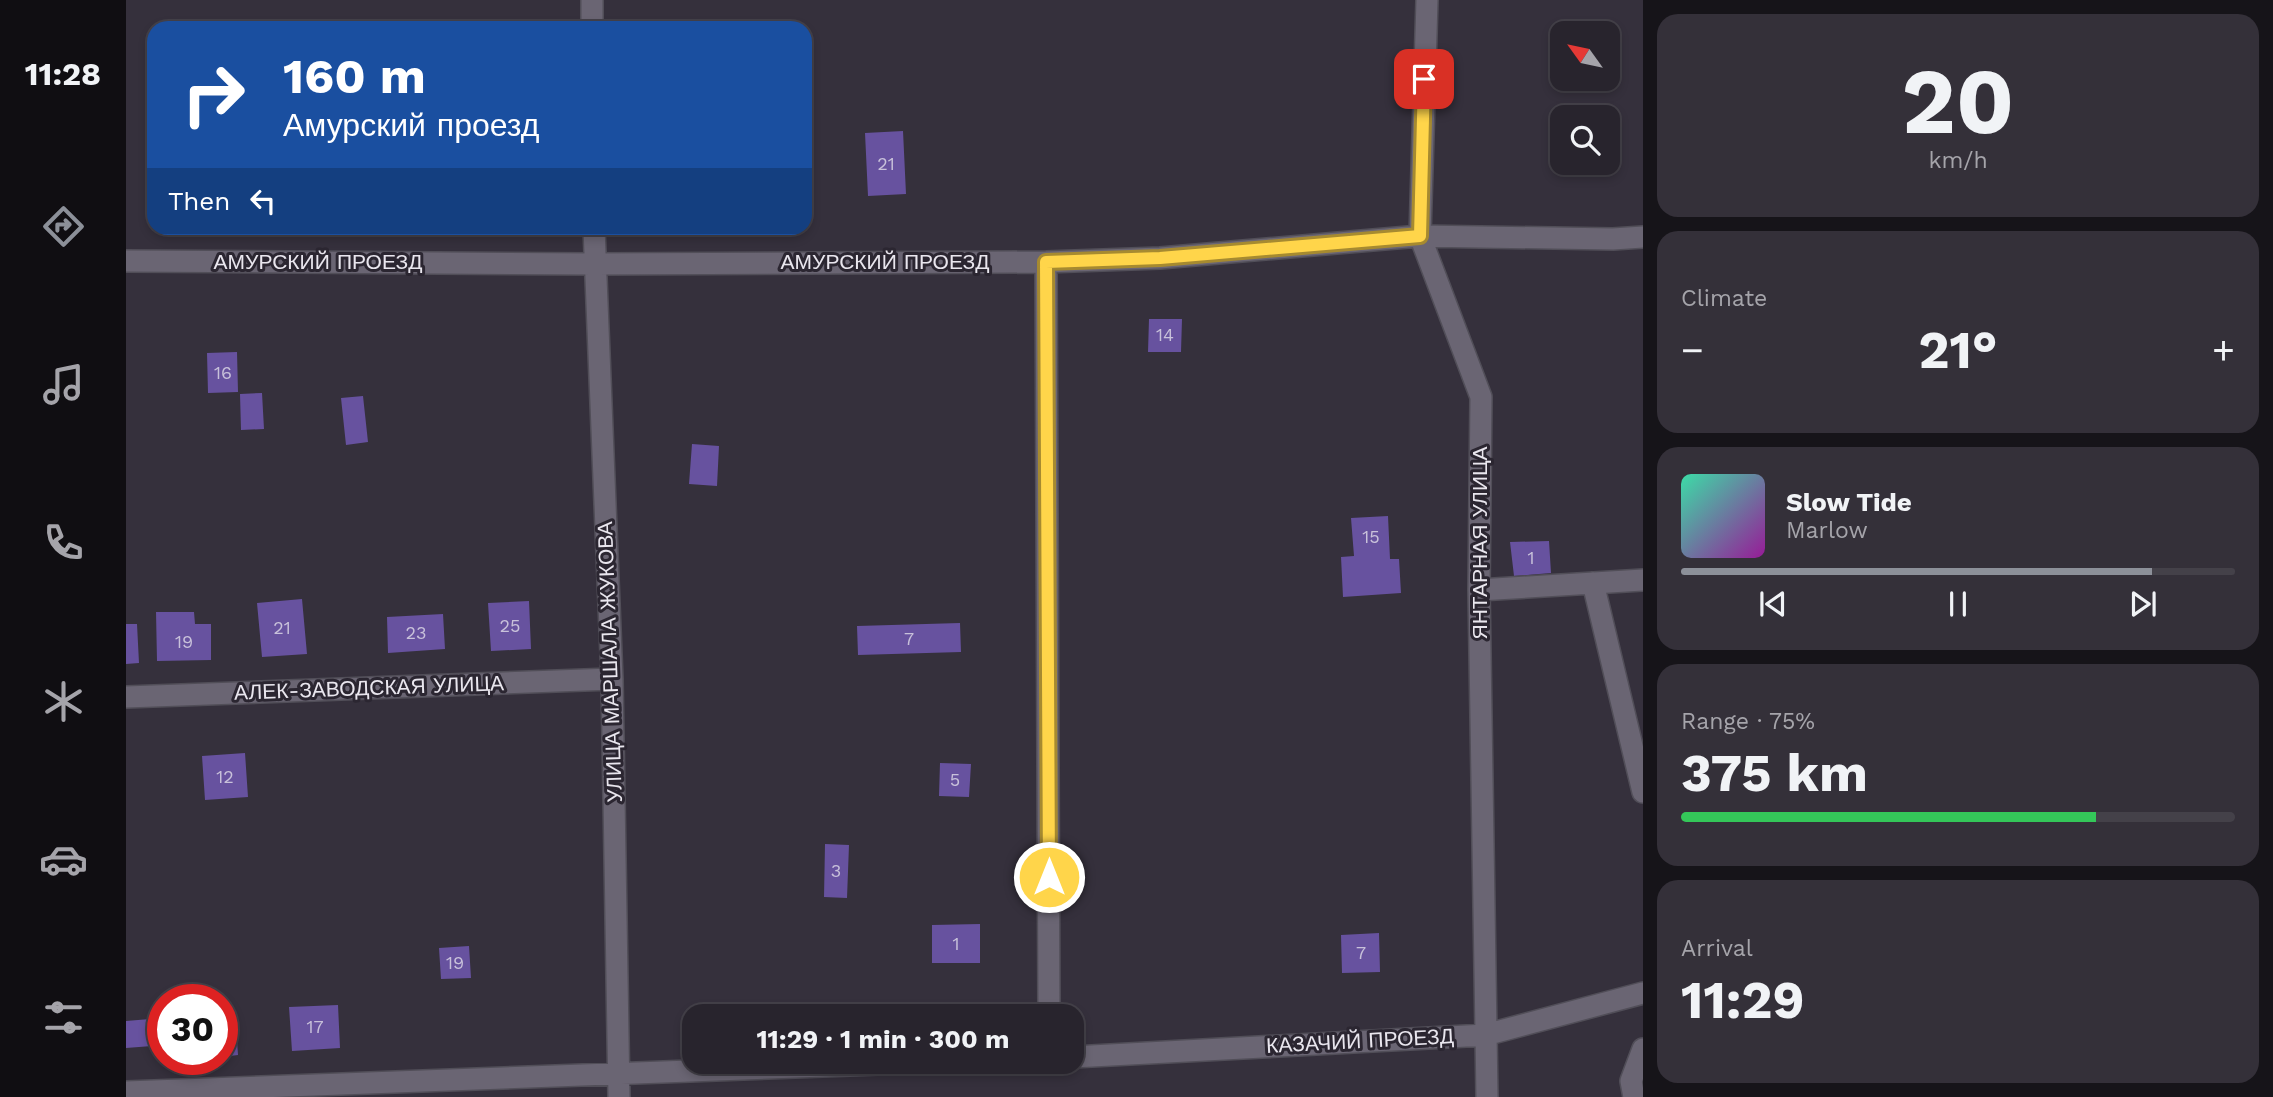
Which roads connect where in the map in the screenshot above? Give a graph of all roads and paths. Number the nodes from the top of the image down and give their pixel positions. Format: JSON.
{"nodes":[{"id":1,"x":592,"y":0,"type":"edge"},
{"id":2,"x":1427,"y":0,"type":"edge"},
{"id":3,"x":593,"y":21,"type":"edge"},
{"id":4,"x":594,"y":235,"type":"edge"},
{"id":5,"x":1420,"y":236,"type":"junction"},
{"id":6,"x":1643,"y":237,"type":"edge"},
{"id":7,"x":126,"y":261,"type":"edge"},
{"id":8,"x":1046,"y":262,"type":"junction"},
{"id":9,"x":594,"y":264,"type":"junction"},
{"id":10,"x":1643,"y":580,"type":"edge"},
{"id":11,"x":1593,"y":583,"type":"junction"},
{"id":12,"x":1479,"y":590,"type":"junction"},
{"id":13,"x":612,"y":679,"type":"junction"},
{"id":14,"x":126,"y":697,"type":"edge"},
{"id":15,"x":1643,"y":792,"type":"edge"},
{"id":16,"x":1643,"y":993,"type":"edge"},
{"id":17,"x":1049,"y":1004,"type":"edge"},
{"id":18,"x":1485,"y":1035,"type":"junction"},
{"id":19,"x":1643,"y":1049,"type":"edge"},
{"id":20,"x":1084,"y":1056,"type":"edge"},
{"id":21,"x":682,"y":1072,"type":"edge"},
{"id":22,"x":619,"y":1074,"type":"junction"},
{"id":23,"x":126,"y":1092,"type":"edge"},
{"id":24,"x":619,"y":1097,"type":"edge"},
{"id":25,"x":1487,"y":1097,"type":"edge"},
{"id":26,"x":1634,"y":1097,"type":"edge"}],
"edges":[{"from":1,"to":3,"type":"street"},
{"from":2,"to":5,"type":"street","name":"ЯНТАРНАЯ УЛИЦА"},
{"from":4,"to":9,"type":"street","name":"УЛИЦА МАРШАЛА ЖУКОВА"},
{"from":5,"to":6,"type":"street","name":"АМУРСКИЙ ПРОЕЗД"},
{"from":5,"to":8,"type":"street","name":"АМУРСКИЙ ПРОЕЗД"},
{"from":5,"to":12,"type":"street","name":"ЯНТАРНАЯ УЛИЦА"},
{"from":7,"to":9,"type":"street","name":"АМУРСКИЙ ПРОЕЗД"},
{"from":8,"to":9,"type":"street","name":"АМУРСКИЙ ПРОЕЗД"},
{"from":8,"to":17,"type":"street"},
{"from":9,"to":13,"type":"street","name":"УЛИЦА МАРШАЛА ЖУКОВА"},
{"from":10,"to":11,"type":"street"},
{"from":11,"to":12,"type":"street"},
{"from":11,"to":15,"type":"street"},
{"from":12,"to":18,"type":"street","name":"ЯНТАРНАЯ УЛИЦА"},
{"from":13,"to":14,"type":"street","name":"АЛЕК-ЗАВОДСКАЯ УЛИЦА"},
{"from":13,"to":22,"type":"street","name":"УЛИЦА МАРШАЛА ЖУКОВА"},
{"from":16,"to":18,"type":"street","name":"КАЗАЧИЙ ПРОЕЗД"},
{"from":18,"to":20,"type":"street","name":"КАЗАЧИЙ ПРОЕЗД"},
{"from":18,"to":25,"type":"street","name":"ЯНТАРНАЯ УЛИЦА"},
{"from":19,"to":26,"type":"street"},
{"from":21,"to":22,"type":"street"},
{"from":22,"to":23,"type":"street"},
{"from":22,"to":24,"type":"street","name":"УЛИЦА МАРШАЛА ЖУКОВА"}]}
